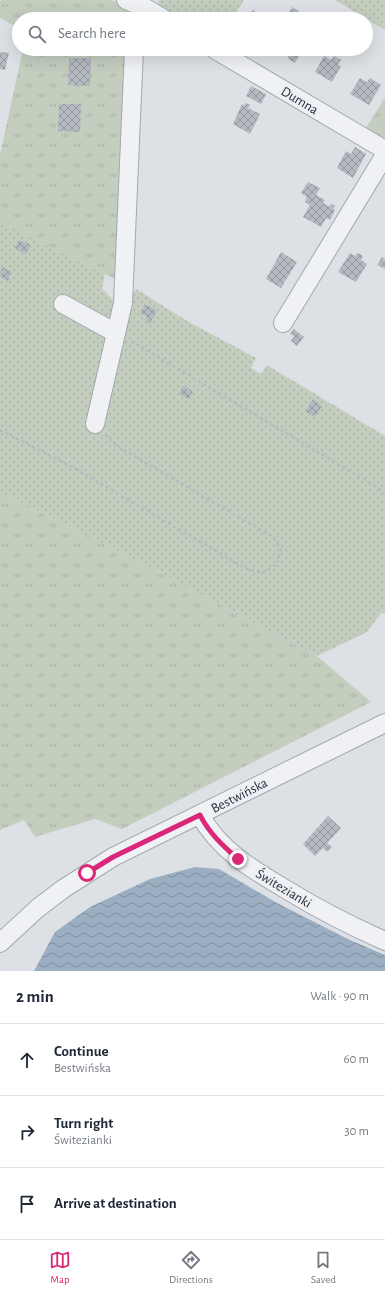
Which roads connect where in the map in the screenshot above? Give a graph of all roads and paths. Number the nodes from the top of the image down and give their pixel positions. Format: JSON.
{"nodes":[{"id":1,"x":126,"y":0,"type":"edge"},
{"id":2,"x":144,"y":9,"type":"edge"},
{"id":3,"x":134,"y":56,"type":"edge"},
{"id":4,"x":226,"y":56,"type":"edge"},
{"id":5,"x":385,"y":150,"type":"edge"},
{"id":6,"x":385,"y":155,"type":"edge"},
{"id":7,"x":63,"y":304,"type":"dead end"},
{"id":8,"x":283,"y":323,"type":"dead end"},
{"id":9,"x":116,"y":333,"type":"junction"},
{"id":10,"x":95,"y":424,"type":"joint"},
{"id":11,"x":0,"y":430,"type":"edge"},
{"id":12,"x":385,"y":492,"type":"edge"},
{"id":13,"x":385,"y":723,"type":"edge"},
{"id":14,"x":200,"y":815,"type":"junction"},
{"id":15,"x":385,"y":941,"type":"edge"},
{"id":16,"x":0,"y":943,"type":"edge"}],
"edges":[{"from":1,"to":2,"type":"street"},
{"from":3,"to":9,"type":"street"},
{"from":4,"to":5,"type":"street","name":"Dumna"},
{"from":6,"to":8,"type":"street"},
{"from":7,"to":9,"type":"street"},
{"from":9,"to":10,"type":"street"},
{"from":9,"to":12,"type":"path"},
{"from":10,"to":11,"type":"path"},
{"from":13,"to":14,"type":"street","name":"Bestwińska"},
{"from":14,"to":15,"type":"street","name":"Świtezianki"},
{"from":14,"to":16,"type":"street","name":"Bestwińska"}]}
